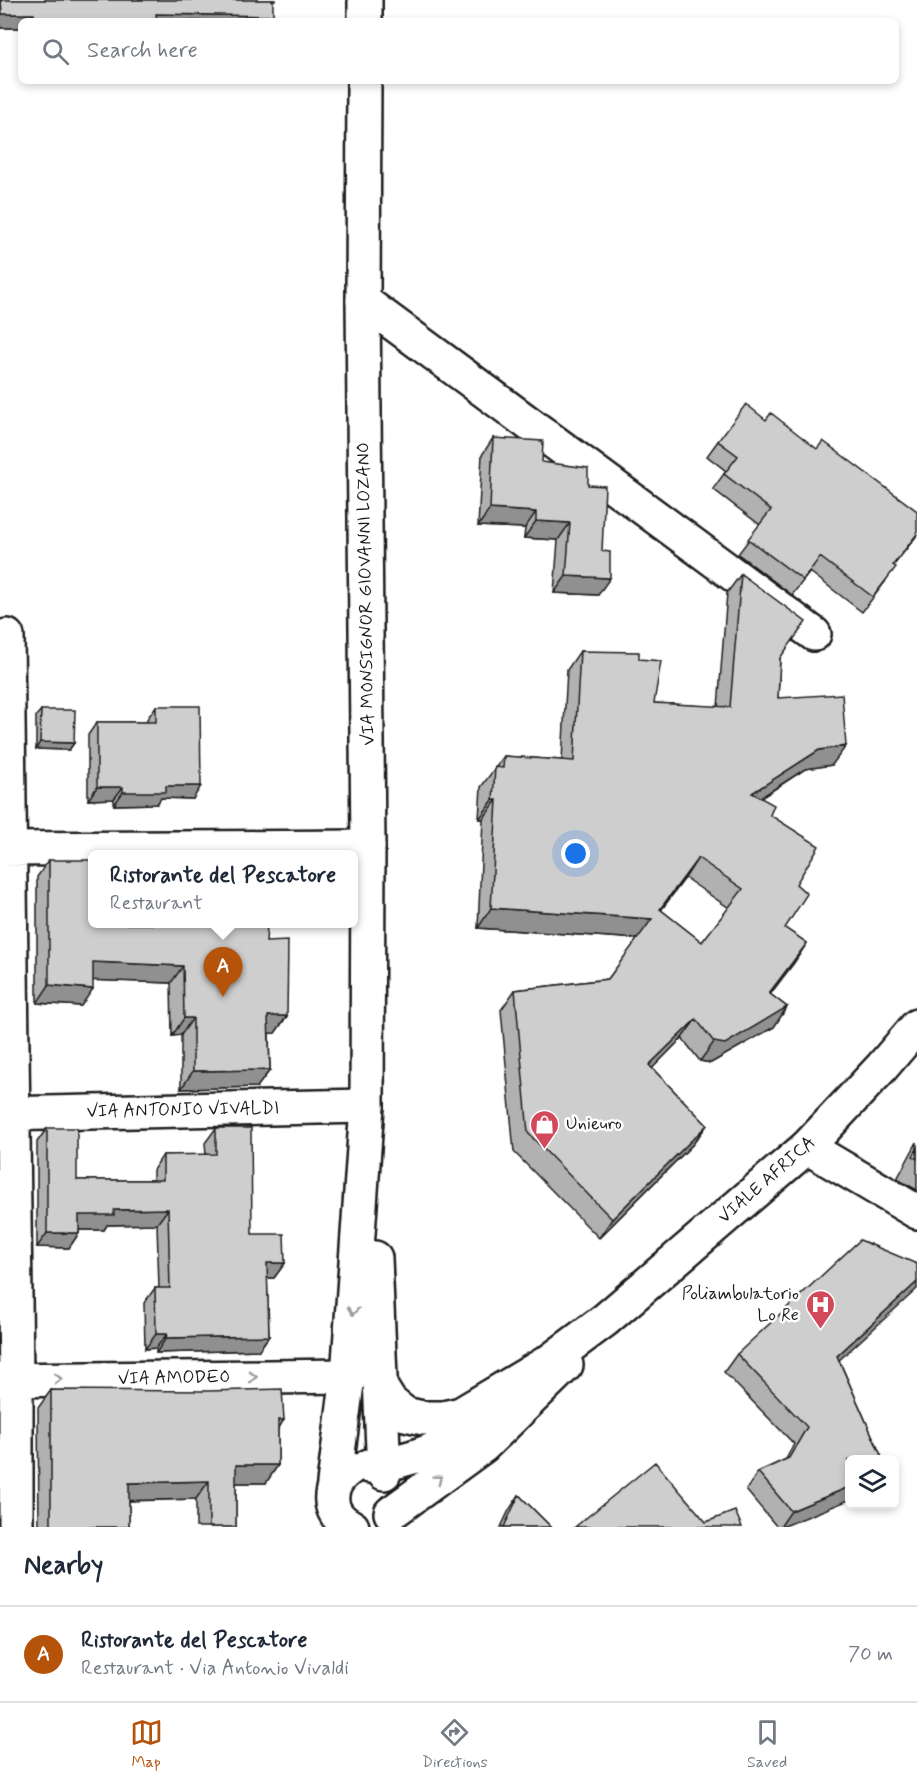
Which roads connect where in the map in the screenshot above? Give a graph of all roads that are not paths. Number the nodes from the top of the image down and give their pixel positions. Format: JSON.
{"nodes":[{"id":1,"x":365,"y":0,"type":"edge"},
{"id":2,"x":364,"y":18,"type":"edge"},
{"id":3,"x":364,"y":84,"type":"edge"},
{"id":4,"x":363,"y":301,"type":"junction"},
{"id":5,"x":814,"y":634,"type":"dead end"},
{"id":6,"x":7,"y":636,"type":"dead end"},
{"id":7,"x":368,"y":847,"type":"junction"},
{"id":8,"x":5,"y":849,"type":"edge"},
{"id":9,"x":917,"y":1026,"type":"edge"},
{"id":10,"x":367,"y":1106,"type":"junction"},
{"id":11,"x":6,"y":1114,"type":"edge"},
{"id":12,"x":807,"y":1147,"type":"junction"},
{"id":13,"x":917,"y":1212,"type":"edge"},
{"id":14,"x":604,"y":1320,"type":"junction"},
{"id":15,"x":549,"y":1361,"type":"junction"},
{"id":16,"x":348,"y":1376,"type":"junction"},
{"id":17,"x":8,"y":1380,"type":"edge"},
{"id":18,"x":380,"y":1386,"type":"junction"},
{"id":19,"x":379,"y":1468,"type":"junction"},
{"id":20,"x":333,"y":1488,"type":"junction"},
{"id":21,"x":383,"y":1522,"type":"edge"},
{"id":22,"x":16,"y":1527,"type":"edge"},
{"id":23,"x":325,"y":1527,"type":"edge"},
{"id":24,"x":352,"y":1527,"type":"edge"}],
"edges":[{"from":1,"to":2,"type":"main road"},
{"from":3,"to":4,"type":"main road","name":"VIA MONSIGNOR GIOVANNI LOZANO"},
{"from":4,"to":5,"type":"main road"},
{"from":4,"to":7,"type":"main road","name":"VIA MONSIGNOR GIOVANNI LOZANO"},
{"from":6,"to":8,"type":"main road"},
{"from":7,"to":8,"type":"main road"},
{"from":7,"to":10,"type":"main road","name":"VIA MONSIGNOR GIOVANNI LOZANO"},
{"from":8,"to":11,"type":"main road"},
{"from":9,"to":12,"type":"main road","name":"VIALE AFRICA"},
{"from":10,"to":11,"type":"main road","name":"VIA ANTONIO VIVALDI"},
{"from":10,"to":16,"type":"main road","one_way":true},
{"from":10,"to":18,"type":"main road"},
{"from":11,"to":17,"type":"main road"},
{"from":12,"to":13,"type":"main road"},
{"from":12,"to":14,"type":"main road","name":"VIALE AFRICA"},
{"from":14,"to":15,"type":"main road"},
{"from":21,"to":14,"type":"main road","one_way":true},
{"from":15,"to":18,"type":"main road"},
{"from":15,"to":19,"type":"main road"},
{"from":17,"to":16,"type":"main road","name":"VIA AMODEO","one_way":true},
{"from":16,"to":20,"type":"main road"},
{"from":17,"to":22,"type":"main road"},
{"from":18,"to":19,"type":"main road"},
{"from":19,"to":20,"type":"main road"},
{"from":19,"to":21,"type":"main road"},
{"from":20,"to":23,"type":"main road"},
{"from":20,"to":24,"type":"main road"}]}
